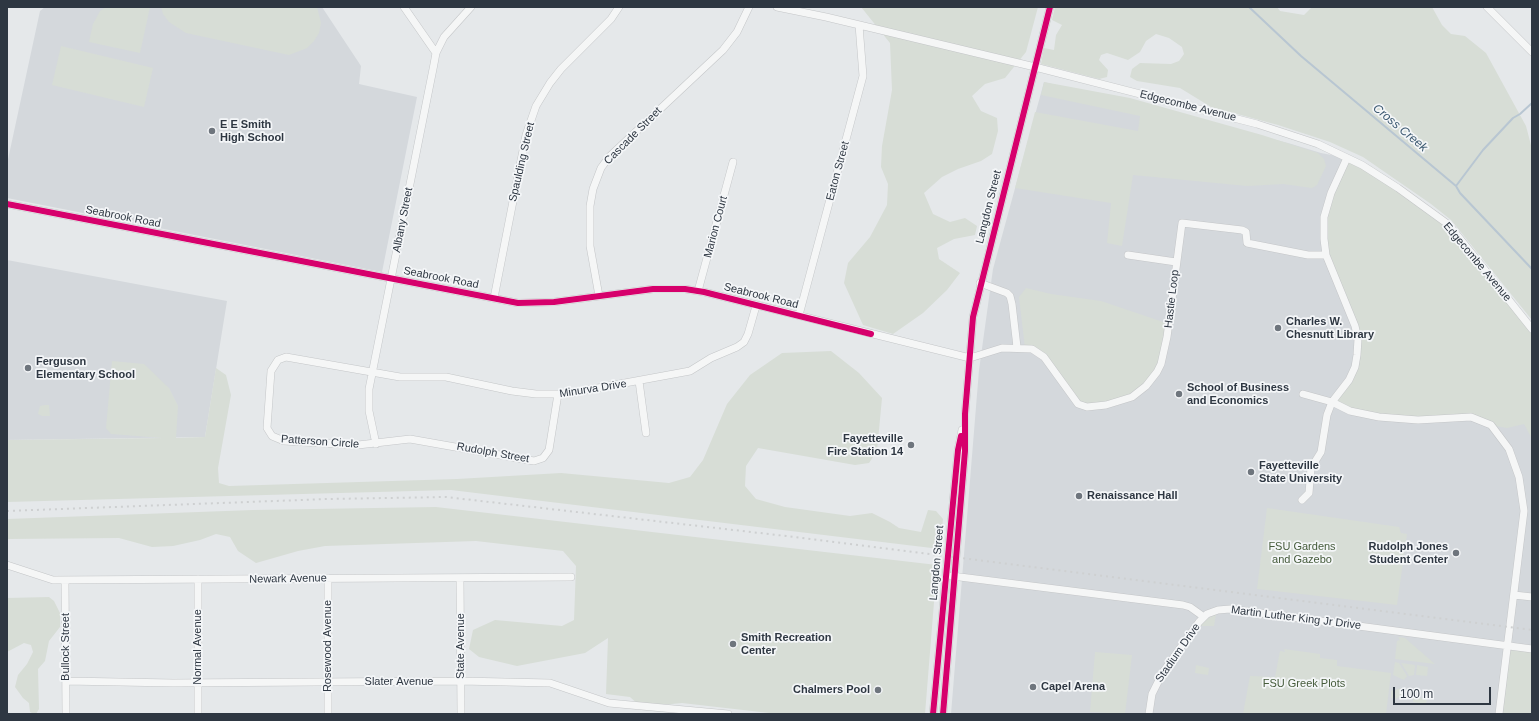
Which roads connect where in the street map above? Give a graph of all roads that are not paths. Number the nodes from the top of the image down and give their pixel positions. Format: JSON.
{"nodes":[{"id":1,"x":404,"y":7,"type":"edge"},
{"id":2,"x":471,"y":7,"type":"edge"},
{"id":3,"x":619,"y":7,"type":"edge"},
{"id":4,"x":749,"y":7,"type":"edge"},
{"id":5,"x":777,"y":7,"type":"edge"},
{"id":6,"x":1050,"y":7,"type":"edge"},
{"id":7,"x":1487,"y":7,"type":"edge"},
{"id":8,"x":859,"y":25,"type":"junction"},
{"id":9,"x":1532,"y":52,"type":"edge"},
{"id":10,"x":436,"y":53,"type":"junction"},
{"id":11,"x":1035,"y":67,"type":"junction"},
{"id":12,"x":1347,"y":158,"type":"junction"},
{"id":13,"x":734,"y":162,"type":"dead end"},
{"id":14,"x":7,"y":204,"type":"edge"},
{"id":15,"x":1128,"y":255,"type":"dead end"},
{"id":16,"x":1326,"y":255,"type":"junction"},
{"id":17,"x":1176,"y":262,"type":"junction"},
{"id":18,"x":392,"y":279,"type":"junction"},
{"id":19,"x":980,"y":283,"type":"junction"},
{"id":20,"x":698,"y":291,"type":"junction"},
{"id":21,"x":599,"y":296,"type":"junction"},
{"id":22,"x":494,"y":298,"type":"junction"},
{"id":23,"x":756,"y":306,"type":"junction"},
{"id":24,"x":799,"y":315,"type":"junction"},
{"id":25,"x":1532,"y":329,"type":"edge"},
{"id":26,"x":1017,"y":347,"type":"junction"},
{"id":27,"x":970,"y":358,"type":"junction"},
{"id":28,"x":372,"y":373,"type":"junction"},
{"id":29,"x":639,"y":381,"type":"junction"},
{"id":30,"x":558,"y":394,"type":"junction"},
{"id":31,"x":1303,"y":394,"type":"dead end"},
{"id":32,"x":1332,"y":402,"type":"junction"},
{"id":33,"x":965,"y":414,"type":"junction"},
{"id":34,"x":646,"y":433,"type":"dead end"},
{"id":35,"x":376,"y":444,"type":"junction"},
{"id":36,"x":1302,"y":500,"type":"dead end"},
{"id":37,"x":7,"y":565,"type":"edge"},
{"id":38,"x":947,"y":575,"type":"junction"},
{"id":39,"x":956,"y":576,"type":"junction"},
{"id":40,"x":571,"y":577,"type":"dead end"},
{"id":41,"x":328,"y":578,"type":"junction"},
{"id":42,"x":460,"y":578,"type":"junction"},
{"id":43,"x":198,"y":579,"type":"junction"},
{"id":44,"x":65,"y":580,"type":"junction"},
{"id":45,"x":1514,"y":595,"type":"junction"},
{"id":46,"x":1532,"y":598,"type":"edge"},
{"id":47,"x":1204,"y":617,"type":"junction"},
{"id":48,"x":1507,"y":646,"type":"junction"},
{"id":49,"x":1532,"y":649,"type":"edge"},
{"id":50,"x":66,"y":681,"type":"junction"},
{"id":51,"x":461,"y":681,"type":"junction"},
{"id":52,"x":198,"y":682,"type":"junction"},
{"id":53,"x":328,"y":682,"type":"junction"},
{"id":54,"x":66,"y":714,"type":"edge"},
{"id":55,"x":198,"y":714,"type":"edge"},
{"id":56,"x":328,"y":714,"type":"edge"},
{"id":57,"x":461,"y":714,"type":"edge"},
{"id":58,"x":728,"y":714,"type":"edge"},
{"id":59,"x":933,"y":714,"type":"edge"},
{"id":60,"x":944,"y":714,"type":"edge"},
{"id":61,"x":1149,"y":714,"type":"edge"},
{"id":62,"x":1499,"y":714,"type":"edge"}],
"edges":[{"from":1,"to":10,"type":"street"},
{"from":2,"to":10,"type":"street","name":"Albany Street"},
{"from":3,"to":22,"type":"street","name":"Spaulding Street"},
{"from":4,"to":21,"type":"street","name":"Cascade Street"},
{"from":5,"to":8,"type":"street","name":"Edgecombe Avenue"},
{"from":6,"to":11,"type":"street","name":"Langdon Street"},
{"from":7,"to":9,"type":"street"},
{"from":8,"to":11,"type":"street","name":"Edgecombe Avenue"},
{"from":8,"to":24,"type":"street","name":"Eaton Street"},
{"from":10,"to":18,"type":"street","name":"Albany Street"},
{"from":11,"to":12,"type":"street","name":"Edgecombe Avenue"},
{"from":11,"to":19,"type":"street","name":"Langdon Street"},
{"from":12,"to":16,"type":"street"},
{"from":12,"to":25,"type":"street","name":"Edgecombe Avenue"},
{"from":13,"to":20,"type":"street","name":"Marion Court"},
{"from":14,"to":18,"type":"street","name":"Seabrook Road"},
{"from":15,"to":17,"type":"street"},
{"from":16,"to":17,"type":"street","name":"Hastie Loop"},
{"from":16,"to":32,"type":"street"},
{"from":17,"to":26,"type":"street","name":"Hastie Loop"},
{"from":18,"to":22,"type":"street","name":"Seabrook Road"},
{"from":18,"to":28,"type":"street","name":"Albany Street"},
{"from":19,"to":26,"type":"street"},
{"from":19,"to":27,"type":"street","name":"Langdon Street"},
{"from":20,"to":21,"type":"street","name":"Seabrook Road"},
{"from":20,"to":23,"type":"street","name":"Seabrook Road"},
{"from":21,"to":22,"type":"street","name":"Seabrook Road"},
{"from":23,"to":24,"type":"street","name":"Seabrook Road"},
{"from":23,"to":29,"type":"street","name":"Minurva Drive"},
{"from":24,"to":27,"type":"street","name":"Seabrook Road"},
{"from":26,"to":27,"type":"street"},
{"from":27,"to":33,"type":"street","name":"Langdon Street"},
{"from":28,"to":30,"type":"street","name":"Minurva Drive"},
{"from":28,"to":35,"type":"street","name":"Albany Street"},
{"from":28,"to":35,"type":"street","name":"Patterson Circle"},
{"from":29,"to":30,"type":"street","name":"Minurva Drive"},
{"from":29,"to":34,"type":"street"},
{"from":30,"to":35,"type":"street","name":"Rudolph Street"},
{"from":31,"to":32,"type":"street"},
{"from":32,"to":36,"type":"street"},
{"from":32,"to":45,"type":"street"},
{"from":33,"to":38,"type":"street","name":"Langdon Street"},
{"from":33,"to":39,"type":"street","name":"Langdon Street"},
{"from":37,"to":44,"type":"street","name":"Newark Avenue"},
{"from":38,"to":39,"type":"street"},
{"from":38,"to":59,"type":"street","name":"Langdon Street"},
{"from":39,"to":47,"type":"street"},
{"from":39,"to":60,"type":"street","name":"Langdon Street"},
{"from":40,"to":42,"type":"street","name":"Newark Avenue"},
{"from":41,"to":42,"type":"street","name":"Newark Avenue"},
{"from":41,"to":43,"type":"street","name":"Newark Avenue"},
{"from":41,"to":53,"type":"street","name":"Rosewood Avenue"},
{"from":42,"to":51,"type":"street","name":"State Avenue"},
{"from":43,"to":44,"type":"street","name":"Newark Avenue"},
{"from":43,"to":52,"type":"street","name":"Normal Avenue"},
{"from":44,"to":50,"type":"street","name":"Bullock Street"},
{"from":45,"to":46,"type":"street"},
{"from":45,"to":48,"type":"street"},
{"from":47,"to":48,"type":"street","name":"Martin Luther King Jr Drive"},
{"from":47,"to":61,"type":"street","name":"Stadium Drive"},
{"from":48,"to":49,"type":"street","name":"Martin Luther King Jr Drive"},
{"from":48,"to":62,"type":"street"},
{"from":50,"to":52,"type":"street","name":"Slater Avenue"},
{"from":50,"to":54,"type":"street","name":"Bullock Street"},
{"from":51,"to":53,"type":"street","name":"Slater Avenue"},
{"from":51,"to":57,"type":"street","name":"State Avenue"},
{"from":51,"to":58,"type":"street","name":"Slater Avenue"},
{"from":52,"to":53,"type":"street","name":"Slater Avenue"},
{"from":52,"to":55,"type":"street","name":"Normal Avenue"},
{"from":53,"to":56,"type":"street","name":"Rosewood Avenue"}]}
